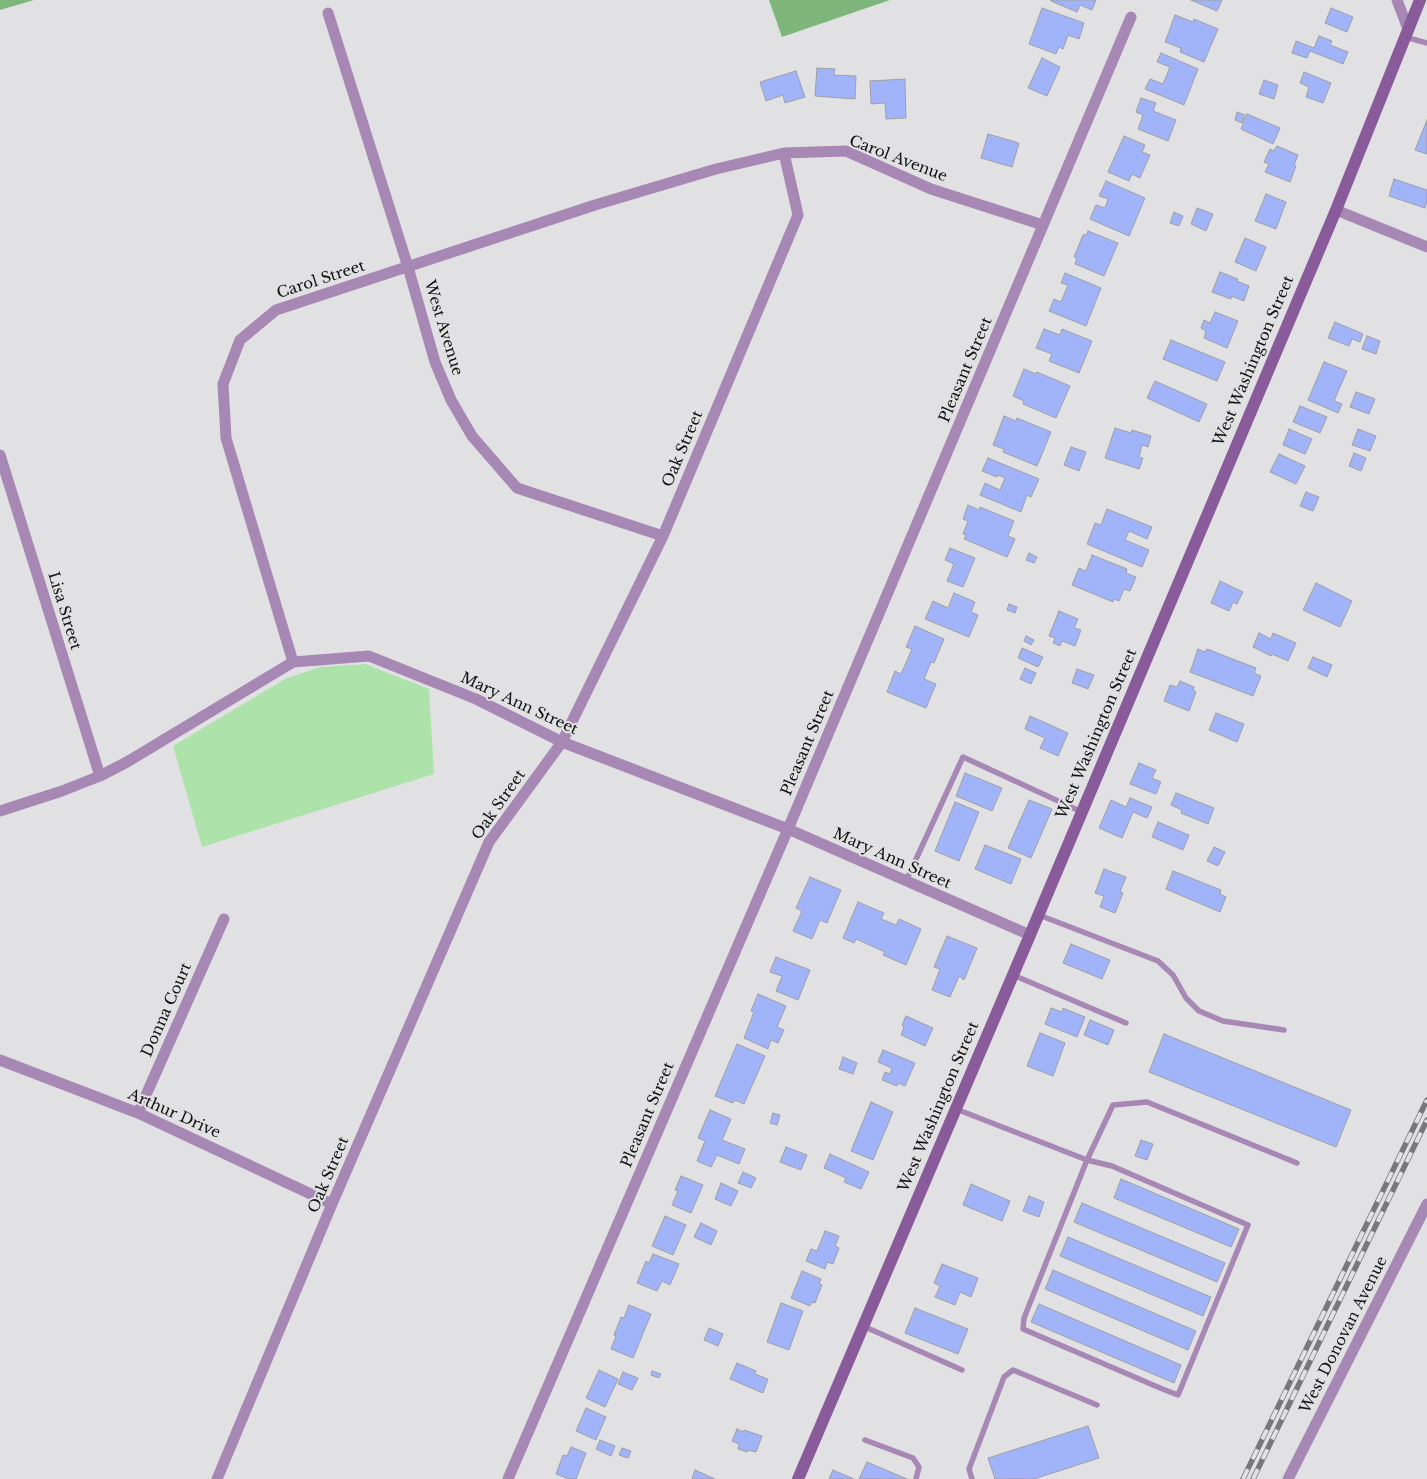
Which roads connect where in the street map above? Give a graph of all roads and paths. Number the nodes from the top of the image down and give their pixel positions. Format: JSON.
{"nodes":[{"id":1,"x":1397,"y":0,"type":"edge"},
{"id":2,"x":1420,"y":0,"type":"edge"},
{"id":3,"x":328,"y":13,"type":"dead end"},
{"id":4,"x":1131,"y":17,"type":"dead end"},
{"id":5,"x":1406,"y":33,"type":"junction"},
{"id":6,"x":1427,"y":43,"type":"edge"},
{"id":7,"x":784,"y":153,"type":"junction"},
{"id":8,"x":595,"y":205,"type":"joint"},
{"id":9,"x":1336,"y":210,"type":"junction"},
{"id":10,"x":1043,"y":225,"type":"junction"},
{"id":11,"x":1427,"y":247,"type":"edge"},
{"id":12,"x":408,"y":267,"type":"junction"},
{"id":13,"x":0,"y":455,"type":"edge"},
{"id":14,"x":663,"y":536,"type":"junction"},
{"id":15,"x":293,"y":662,"type":"junction"},
{"id":16,"x":562,"y":742,"type":"junction"},
{"id":17,"x":100,"y":776,"type":"junction"},
{"id":18,"x":0,"y":811,"type":"edge"},
{"id":19,"x":1082,"y":812,"type":"junction"},
{"id":20,"x":788,"y":829,"type":"junction"},
{"id":21,"x":906,"y":881,"type":"junction"},
{"id":22,"x":1039,"y":914,"type":"junction"},
{"id":23,"x":224,"y":919,"type":"dead end"},
{"id":24,"x":1030,"y":935,"type":"junction"},
{"id":25,"x":1013,"y":975,"type":"junction"},
{"id":26,"x":1126,"y":1023,"type":"dead end"},
{"id":27,"x":1284,"y":1030,"type":"dead end"},
{"id":28,"x":0,"y":1060,"type":"edge"},
{"id":29,"x":956,"y":1109,"type":"junction"},
{"id":30,"x":138,"y":1113,"type":"junction"},
{"id":31,"x":1088,"y":1160,"type":"junction"},
{"id":32,"x":1297,"y":1163,"type":"dead end"},
{"id":33,"x":332,"y":1204,"type":"junction"},
{"id":34,"x":1427,"y":1204,"type":"edge"},
{"id":35,"x":863,"y":1326,"type":"junction"},
{"id":36,"x":962,"y":1370,"type":"dead end"},
{"id":37,"x":1097,"y":1405,"type":"dead end"},
{"id":38,"x":866,"y":1440,"type":"dead end"},
{"id":39,"x":217,"y":1479,"type":"edge"},
{"id":40,"x":508,"y":1479,"type":"edge"},
{"id":41,"x":798,"y":1479,"type":"edge"},
{"id":42,"x":916,"y":1479,"type":"edge"},
{"id":43,"x":972,"y":1479,"type":"edge"},
{"id":44,"x":1288,"y":1479,"type":"edge"}],
"edges":[{"from":1,"to":5,"type":"street"},
{"from":2,"to":5,"type":"main road","name":"West Washington Street"},
{"from":3,"to":12,"type":"street","name":"West Avenue"},
{"from":4,"to":10,"type":"street","name":"Pleasant Street"},
{"from":5,"to":6,"type":"lane"},
{"from":5,"to":9,"type":"main road","name":"West Washington Street"},
{"from":7,"to":8,"type":"street","name":"Carol Avenue"},
{"from":7,"to":10,"type":"street","name":"Carol Avenue"},
{"from":7,"to":14,"type":"street","name":"Oak Street"},
{"from":8,"to":12,"type":"street","name":"Carol Street"},
{"from":9,"to":11,"type":"street"},
{"from":9,"to":19,"type":"main road","name":"West Washington Street"},
{"from":10,"to":20,"type":"street","name":"Pleasant Street"},
{"from":12,"to":14,"type":"street","name":"West Avenue"},
{"from":12,"to":15,"type":"street","name":"Carol Street"},
{"from":13,"to":17,"type":"street","name":"Lisa Street"},
{"from":14,"to":16,"type":"street","name":"Oak Street"},
{"from":15,"to":16,"type":"street","name":"Mary Ann Street"},
{"from":15,"to":17,"type":"street","name":"Mary Ann Street"},
{"from":16,"to":20,"type":"street","name":"Mary Ann Street"},
{"from":16,"to":33,"type":"street","name":"Oak Street"},
{"from":17,"to":18,"type":"street","name":"Mary Ann Street"},
{"from":19,"to":21,"type":"lane"},
{"from":19,"to":22,"type":"main road","name":"West Washington Street"},
{"from":20,"to":21,"type":"street","name":"Mary Ann Street"},
{"from":20,"to":40,"type":"street","name":"Pleasant Street"},
{"from":21,"to":24,"type":"street","name":"Mary Ann Street"},
{"from":22,"to":24,"type":"main road","name":"West Washington Street"},
{"from":22,"to":27,"type":"lane"},
{"from":23,"to":30,"type":"street","name":"Donna Court"},
{"from":24,"to":25,"type":"main road","name":"West Washington Street"},
{"from":25,"to":26,"type":"lane"},
{"from":25,"to":29,"type":"main road","name":"West Washington Street"},
{"from":28,"to":30,"type":"street","name":"Arthur Drive"},
{"from":29,"to":31,"type":"lane"},
{"from":29,"to":35,"type":"main road","name":"West Washington Street"},
{"from":30,"to":33,"type":"street","name":"Arthur Drive"},
{"from":31,"to":31,"type":"lane"},
{"from":31,"to":32,"type":"lane"},
{"from":33,"to":39,"type":"street","name":"Oak Street"},
{"from":34,"to":44,"type":"street","name":"West Donovan Avenue"},
{"from":35,"to":36,"type":"lane"},
{"from":35,"to":41,"type":"main road","name":"West Washington Street"},
{"from":37,"to":43,"type":"lane"},
{"from":38,"to":42,"type":"lane"}]}
